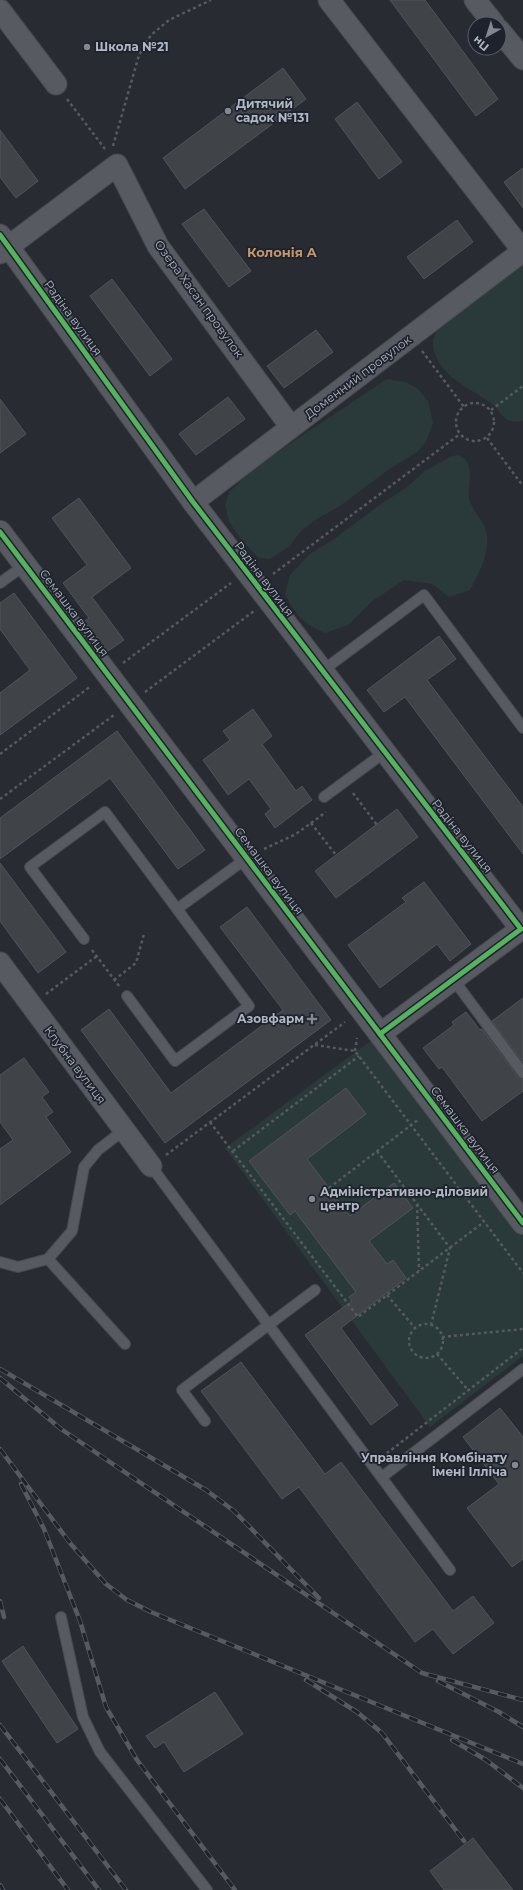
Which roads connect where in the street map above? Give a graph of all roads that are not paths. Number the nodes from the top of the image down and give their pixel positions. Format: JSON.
{"nodes":[{"id":1,"x":329,"y":0,"type":"edge"},
{"id":2,"x":475,"y":0,"type":"edge"},
{"id":3,"x":0,"y":10,"type":"edge"},
{"id":4,"x":488,"y":16,"type":"edge"},
{"id":5,"x":507,"y":40,"type":"edge"},
{"id":6,"x":523,"y":60,"type":"edge"},
{"id":7,"x":56,"y":84,"type":"road end"},
{"id":8,"x":3,"y":245,"type":"edge"},
{"id":9,"x":523,"y":251,"type":"edge"},
{"id":10,"x":291,"y":427,"type":"junction"},
{"id":11,"x":193,"y":502,"type":"junction"},
{"id":12,"x":0,"y":532,"type":"edge"},
{"id":13,"x":25,"y":565,"type":"junction"},
{"id":14,"x":0,"y":583,"type":"edge"},
{"id":15,"x":322,"y":670,"type":"junction"},
{"id":16,"x":523,"y":728,"type":"edge"},
{"id":17,"x":385,"y":752,"type":"junction"},
{"id":18,"x":324,"y":797,"type":"dead end"},
{"id":19,"x":247,"y":858,"type":"junction"},
{"id":20,"x":177,"y":909,"type":"junction"},
{"id":21,"x":522,"y":929,"type":"edge"},
{"id":22,"x":84,"y":939,"type":"road end"},
{"id":23,"x":0,"y":963,"type":"edge"},
{"id":24,"x":453,"y":979,"type":"junction"},
{"id":25,"x":127,"y":996,"type":"road end"},
{"id":26,"x":380,"y":1034,"type":"junction"},
{"id":27,"x":523,"y":1073,"type":"edge"},
{"id":28,"x":124,"y":1130,"type":"junction"},
{"id":29,"x":151,"y":1166,"type":"joint"},
{"id":30,"x":523,"y":1223,"type":"edge"},
{"id":31,"x":48,"y":1259,"type":"junction"},
{"id":32,"x":0,"y":1262,"type":"edge"},
{"id":33,"x":315,"y":1290,"type":"dead end"},
{"id":34,"x":269,"y":1325,"type":"junction"},
{"id":35,"x":125,"y":1344,"type":"dead end"},
{"id":36,"x":523,"y":1369,"type":"edge"},
{"id":37,"x":205,"y":1421,"type":"dead end"},
{"id":38,"x":382,"y":1478,"type":"junction"},
{"id":39,"x":450,"y":1570,"type":"dead end"},
{"id":40,"x":61,"y":1617,"type":"dead end"},
{"id":41,"x":207,"y":1890,"type":"edge"}],
"edges":[{"from":1,"to":9,"type":"street","name":"Доменний провулок"},
{"from":2,"to":4,"type":"street"},
{"from":3,"to":7,"type":"street"},
{"from":5,"to":6,"type":"street"},
{"from":8,"to":10,"type":"street","name":"Озера Хасан провулок"},
{"from":8,"to":11,"type":"street","name":"Радіна вулиця"},
{"from":9,"to":10,"type":"street","name":"Доменний провулок"},
{"from":10,"to":11,"type":"street","name":"Доменний провулок"},
{"from":11,"to":15,"type":"street","name":"Радіна вулиця"},
{"from":12,"to":13,"type":"street","name":"Семашка вулиця"},
{"from":13,"to":14,"type":"lane"},
{"from":13,"to":19,"type":"street","name":"Семашка вулиця"},
{"from":15,"to":16,"type":"lane"},
{"from":15,"to":17,"type":"street","name":"Радіна вулиця"},
{"from":17,"to":18,"type":"lane"},
{"from":17,"to":21,"type":"street","name":"Радіна вулиця"},
{"from":19,"to":20,"type":"lane"},
{"from":19,"to":26,"type":"street","name":"Семашка вулиця"},
{"from":20,"to":22,"type":"lane"},
{"from":20,"to":25,"type":"lane"},
{"from":21,"to":24,"type":"street"},
{"from":23,"to":28,"type":"street","name":"Клубна вулиця"},
{"from":24,"to":26,"type":"street"},
{"from":24,"to":27,"type":"lane"},
{"from":26,"to":30,"type":"street","name":"Семашка вулиця"},
{"from":28,"to":29,"type":"street","name":"Клубна вулиця"},
{"from":28,"to":31,"type":"lane"},
{"from":29,"to":34,"type":"lane"},
{"from":31,"to":32,"type":"lane"},
{"from":31,"to":35,"type":"lane"},
{"from":33,"to":34,"type":"lane"},
{"from":34,"to":37,"type":"lane"},
{"from":34,"to":38,"type":"lane"},
{"from":36,"to":38,"type":"lane"},
{"from":38,"to":39,"type":"lane"},
{"from":40,"to":41,"type":"lane"}]}
